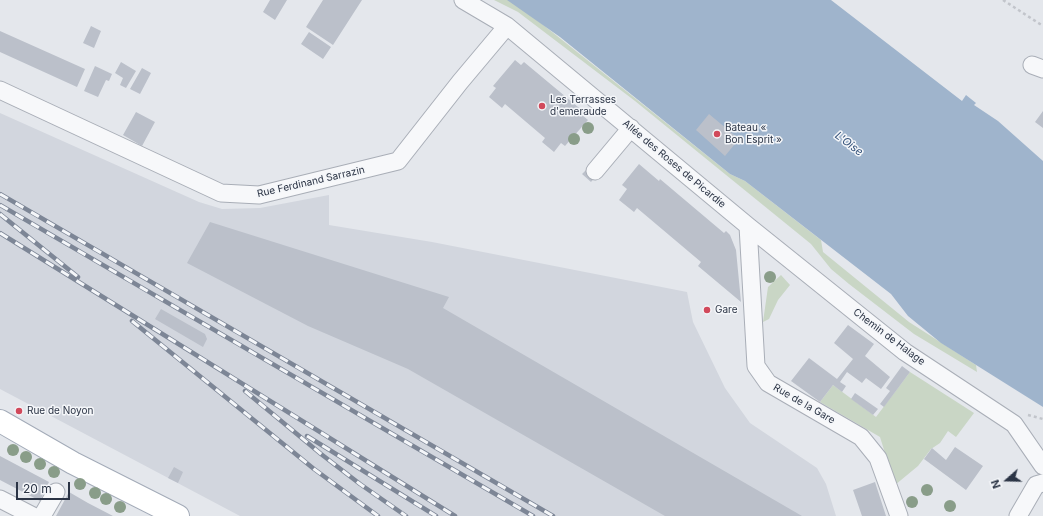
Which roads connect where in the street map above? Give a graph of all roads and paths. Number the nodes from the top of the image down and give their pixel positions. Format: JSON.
{"nodes":[{"id":1,"x":464,"y":0,"type":"edge"},
{"id":2,"x":1003,"y":0,"type":"edge"},
{"id":3,"x":508,"y":26,"type":"junction"},
{"id":4,"x":1043,"y":26,"type":"edge"},
{"id":5,"x":0,"y":90,"type":"edge"},
{"id":6,"x":631,"y":128,"type":"junction"},
{"id":7,"x":595,"y":171,"type":"dead end"},
{"id":8,"x":748,"y":226,"type":"junction"},
{"id":9,"x":0,"y":421,"type":"edge"},
{"id":10,"x":1043,"y":466,"type":"edge"},
{"id":11,"x":1043,"y":483,"type":"edge"},
{"id":12,"x":56,"y":492,"type":"dead end"},
{"id":13,"x":0,"y":499,"type":"edge"},
{"id":14,"x":33,"y":516,"type":"edge"},
{"id":15,"x":42,"y":516,"type":"edge"},
{"id":16,"x":178,"y":516,"type":"edge"},
{"id":17,"x":899,"y":516,"type":"edge"},
{"id":18,"x":1018,"y":516,"type":"edge"}],
"edges":[{"from":1,"to":3,"type":"street"},
{"from":2,"to":4,"type":"path"},
{"from":3,"to":5,"type":"street","name":"Rue Ferdinand Sarrazin"},
{"from":3,"to":6,"type":"street","name":"Allée des Roses de Picardie"},
{"from":6,"to":7,"type":"street"},
{"from":6,"to":8,"type":"street","name":"Allée des Roses de Picardie"},
{"from":8,"to":10,"type":"street","name":"Chemin de Halage"},
{"from":8,"to":17,"type":"street","name":"Rue de la Gare"},
{"from":9,"to":16,"type":"main road"},
{"from":11,"to":18,"type":"street"},
{"from":12,"to":15,"type":"street"},
{"from":13,"to":14,"type":"street"}]}
